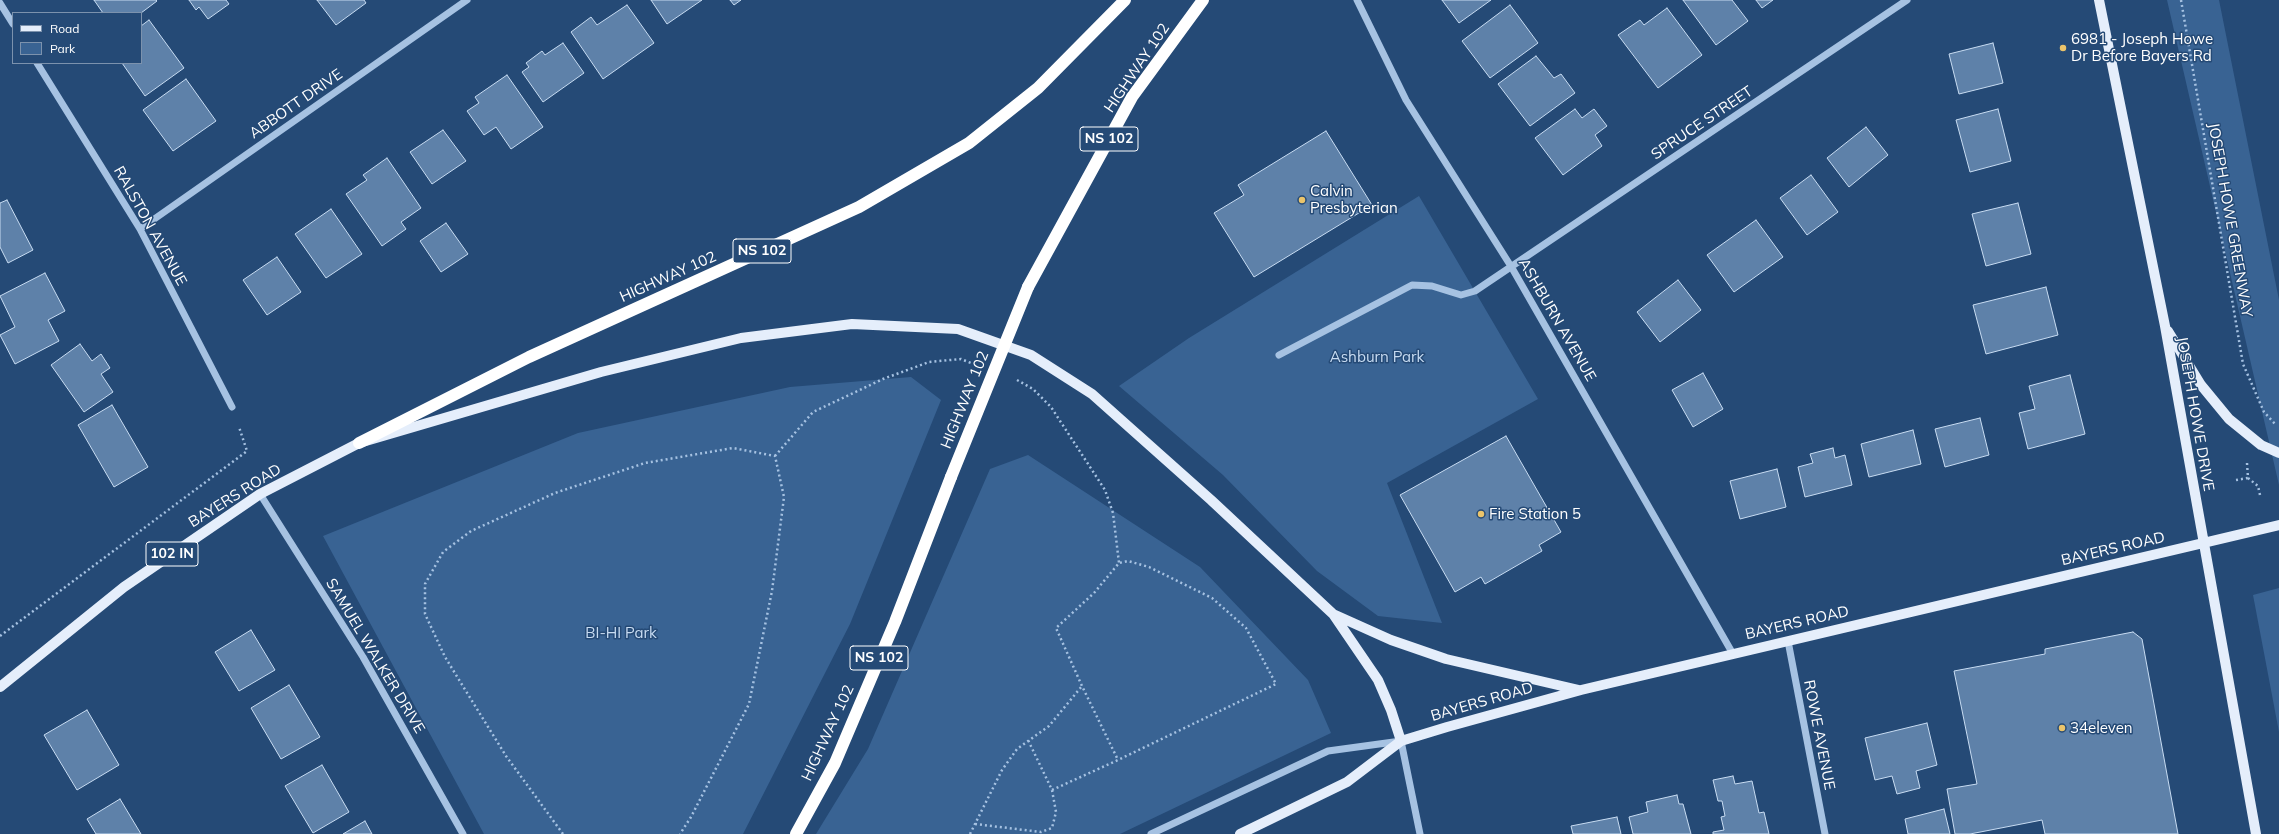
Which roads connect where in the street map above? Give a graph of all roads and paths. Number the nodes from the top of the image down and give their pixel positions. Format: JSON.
{"nodes":[{"id":1,"x":467,"y":0,"type":"edge"},
{"id":2,"x":1125,"y":0,"type":"edge"},
{"id":3,"x":1203,"y":0,"type":"edge"},
{"id":4,"x":1358,"y":0,"type":"edge"},
{"id":5,"x":1907,"y":0,"type":"edge"},
{"id":6,"x":2099,"y":0,"type":"edge"},
{"id":7,"x":2181,"y":0,"type":"edge"},
{"id":8,"x":0,"y":3,"type":"edge"},
{"id":9,"x":12,"y":22,"type":"edge"},
{"id":10,"x":38,"y":64,"type":"edge"},
{"id":11,"x":140,"y":229,"type":"junction"},
{"id":12,"x":1512,"y":268,"type":"junction"},
{"id":13,"x":2165,"y":326,"type":"junction"},
{"id":14,"x":1279,"y":355,"type":"dead end"},
{"id":15,"x":232,"y":407,"type":"joint"},
{"id":16,"x":2274,"y":430,"type":"dead end"},
{"id":17,"x":359,"y":443,"type":"junction"},
{"id":18,"x":2279,"y":453,"type":"edge"},
{"id":19,"x":2250,"y":458,"type":"dead end"},
{"id":20,"x":2248,"y":478,"type":"junction"},
{"id":21,"x":2236,"y":480,"type":"dead end"},
{"id":22,"x":260,"y":494,"type":"junction"},
{"id":23,"x":2260,"y":495,"type":"dead end"},
{"id":24,"x":2279,"y":525,"type":"edge"},
{"id":25,"x":2202,"y":543,"type":"junction"},
{"id":26,"x":1333,"y":614,"type":"junction"},
{"id":27,"x":0,"y":636,"type":"edge"},
{"id":28,"x":1788,"y":641,"type":"junction"},
{"id":29,"x":1733,"y":654,"type":"junction"},
{"id":30,"x":1082,"y":686,"type":"junction"},
{"id":31,"x":0,"y":687,"type":"edge"},
{"id":32,"x":1581,"y":690,"type":"junction"},
{"id":33,"x":1028,"y":740,"type":"junction"},
{"id":34,"x":1402,"y":741,"type":"junction"},
{"id":35,"x":1118,"y":760,"type":"junction"},
{"id":36,"x":1052,"y":790,"type":"junction"},
{"id":37,"x":975,"y":824,"type":"junction"},
{"id":38,"x":463,"y":834,"type":"edge"},
{"id":39,"x":563,"y":834,"type":"edge"},
{"id":40,"x":680,"y":834,"type":"edge"},
{"id":41,"x":796,"y":834,"type":"edge"},
{"id":42,"x":970,"y":834,"type":"edge"},
{"id":43,"x":1151,"y":834,"type":"edge"},
{"id":44,"x":1240,"y":834,"type":"edge"},
{"id":45,"x":1420,"y":834,"type":"edge"},
{"id":46,"x":1825,"y":834,"type":"edge"},
{"id":47,"x":2256,"y":834,"type":"edge"}],
"edges":[{"from":1,"to":11,"type":"street","name":"ABBOTT DRIVE"},
{"from":2,"to":17,"type":"highway","name":"HIGHWAY 102","number":"NS 102"},
{"from":3,"to":41,"type":"highway","name":"HIGHWAY 102","number":"NS 102","bridge":true},
{"from":4,"to":12,"type":"street","name":"ASHBURN AVENUE"},
{"from":5,"to":12,"type":"street","name":"SPRUCE STREET"},
{"from":6,"to":13,"type":"main road","name":"JOSEPH HOWE DRIVE"},
{"from":7,"to":16,"type":"path","name":"JOSEPH HOWE GREENWAY"},
{"from":8,"to":9,"type":"street"},
{"from":10,"to":11,"type":"street","name":"RALSTON AVENUE"},
{"from":11,"to":15,"type":"street","name":"RALSTON AVENUE"},
{"from":12,"to":14,"type":"street","name":"SPRUCE STREET"},
{"from":12,"to":29,"type":"street","name":"ASHBURN AVENUE"},
{"from":13,"to":18,"type":"main road"},
{"from":13,"to":25,"type":"main road","name":"JOSEPH HOWE DRIVE"},
{"from":15,"to":27,"type":"path"},
{"from":17,"to":22,"type":"main road","name":"BAYERS ROAD","number":"102 IN"},
{"from":17,"to":26,"type":"main road","name":"BAYERS ROAD"},
{"from":19,"to":20,"type":"path"},
{"from":20,"to":21,"type":"path"},
{"from":20,"to":23,"type":"path"},
{"from":22,"to":31,"type":"main road","name":"BAYERS ROAD","number":"102 IN"},
{"from":22,"to":38,"type":"street","name":"SAMUEL WALKER DRIVE"},
{"from":24,"to":25,"type":"main road","name":"BAYERS ROAD"},
{"from":25,"to":28,"type":"main road","name":"BAYERS ROAD"},
{"from":25,"to":47,"type":"main road","name":"JOSEPH HOWE DRIVE"},
{"from":26,"to":32,"type":"main road"},
{"from":26,"to":34,"type":"main road"},
{"from":28,"to":29,"type":"main road","name":"BAYERS ROAD"},
{"from":28,"to":46,"type":"street","name":"ROWE AVENUE"},
{"from":29,"to":32,"type":"main road","name":"BAYERS ROAD"},
{"from":30,"to":33,"type":"path"},
{"from":30,"to":35,"type":"path"},
{"from":30,"to":35,"type":"path"},
{"from":32,"to":34,"type":"main road","name":"BAYERS ROAD"},
{"from":33,"to":36,"type":"path"},
{"from":33,"to":37,"type":"path"},
{"from":34,"to":43,"type":"street","name":"BAYERS ROAD"},
{"from":34,"to":44,"type":"main road","name":"BAYERS ROAD"},
{"from":34,"to":45,"type":"street"},
{"from":35,"to":36,"type":"path"},
{"from":36,"to":37,"type":"path"},
{"from":37,"to":42,"type":"path"},
{"from":39,"to":40,"type":"path"}]}
